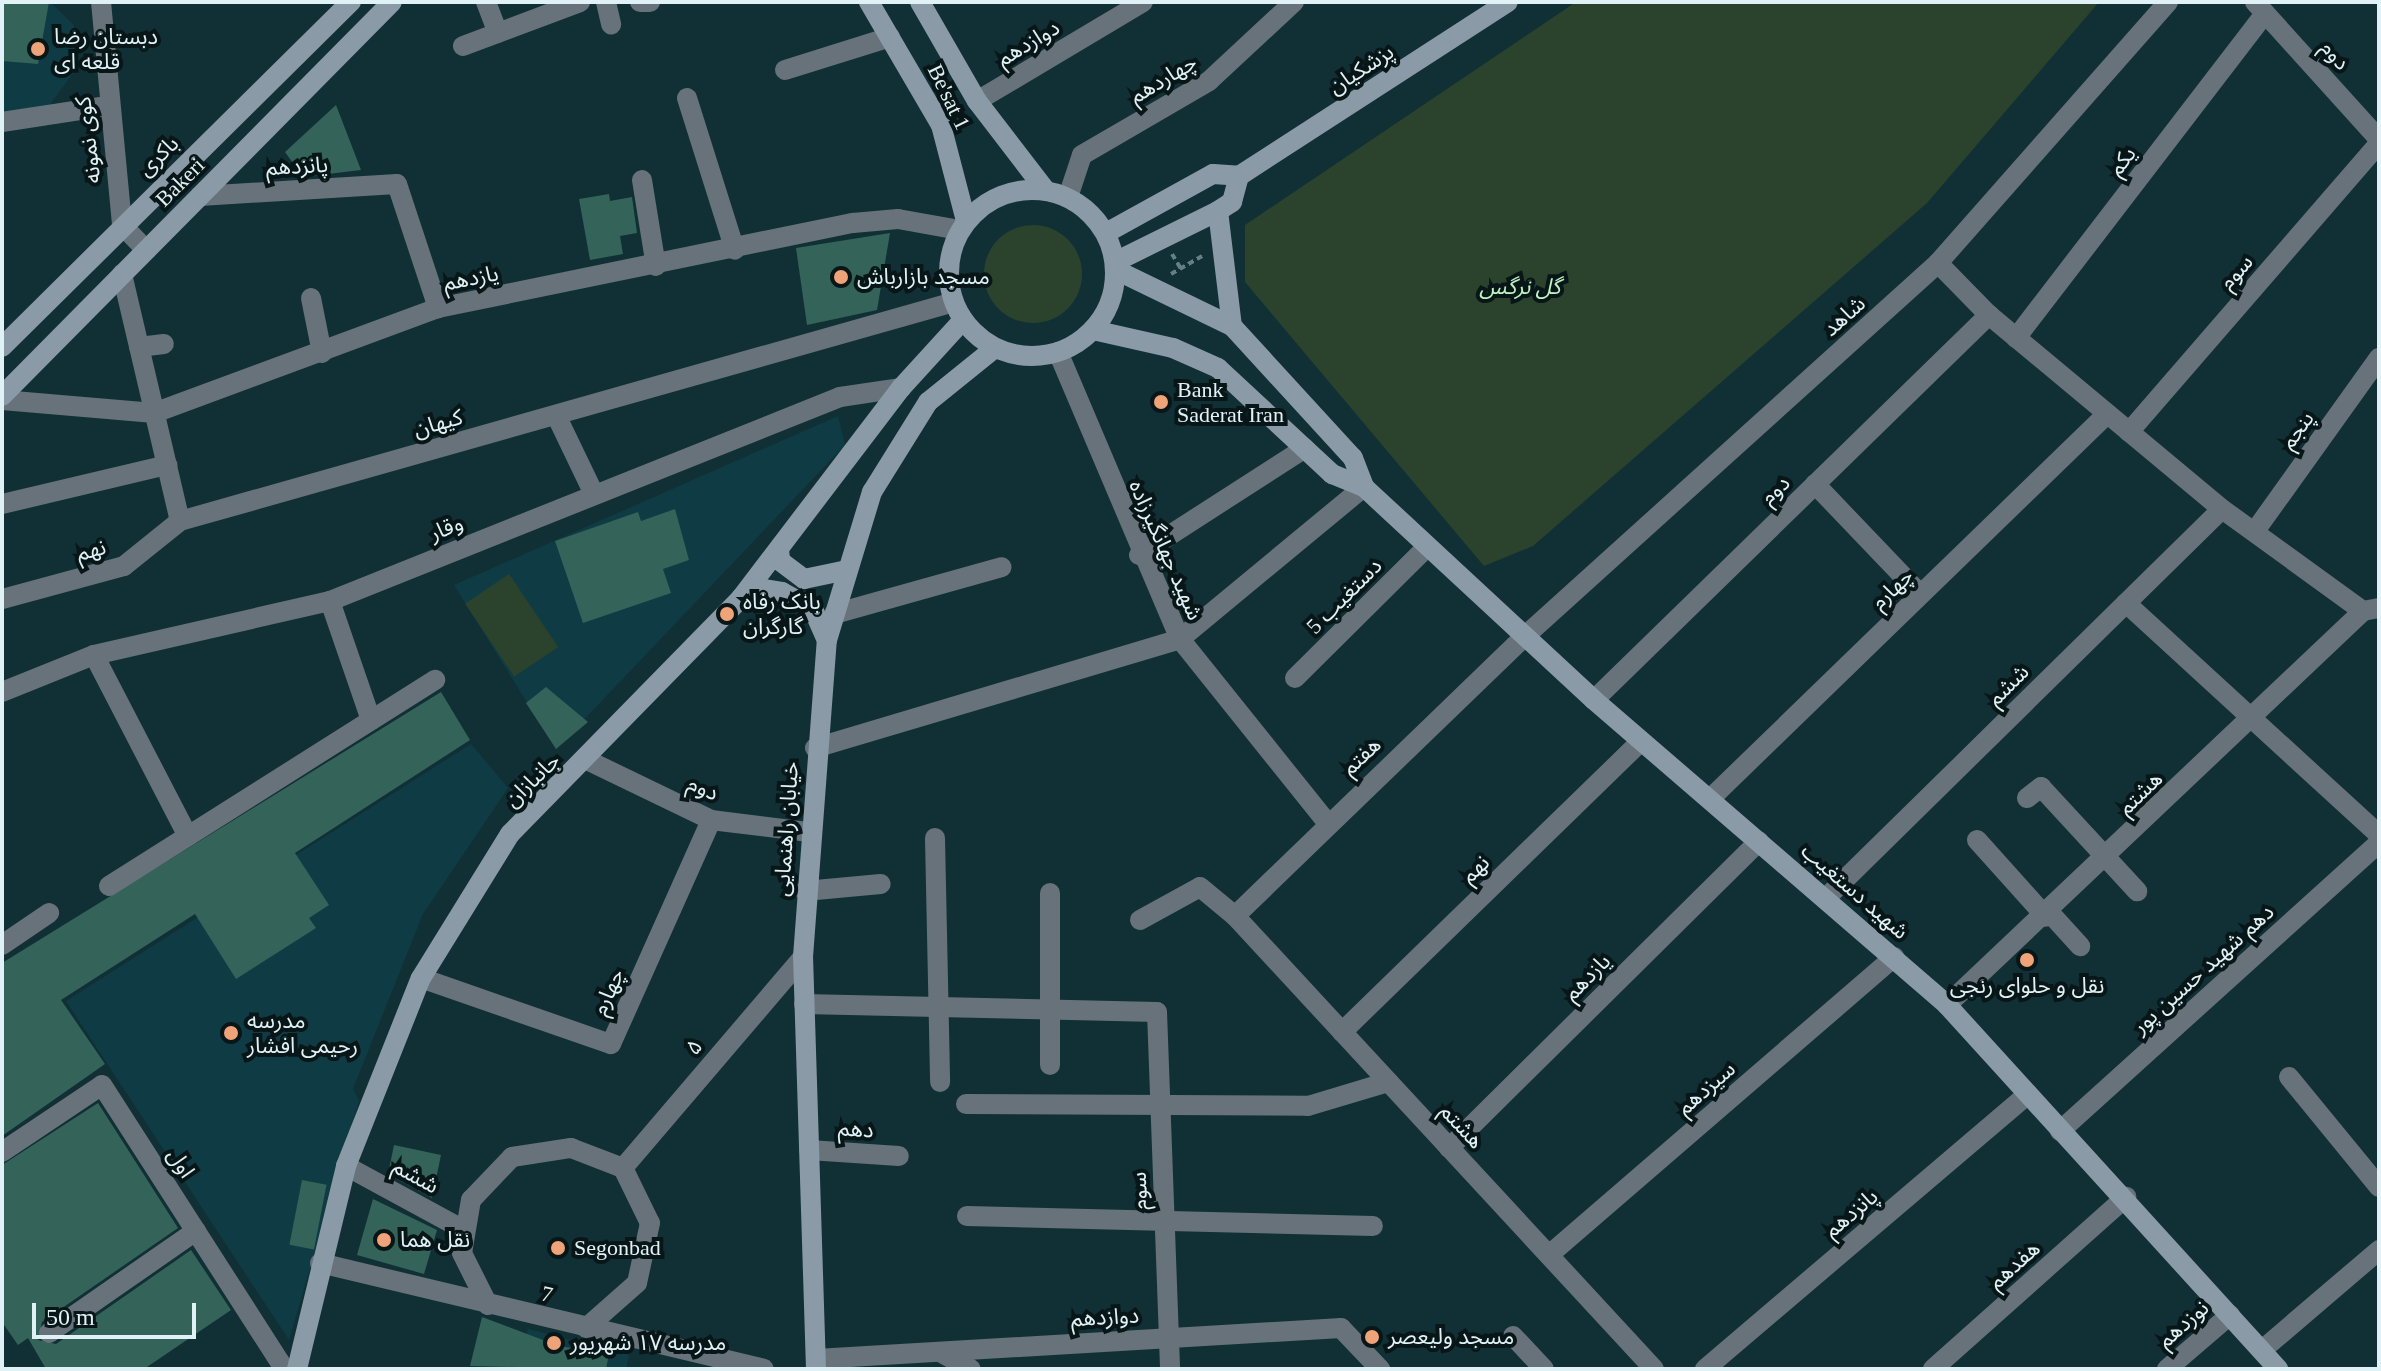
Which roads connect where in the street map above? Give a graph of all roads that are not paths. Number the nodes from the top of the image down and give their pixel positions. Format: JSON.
{"nodes":[{"id":1,"x":101,"y":2,"type":"edge"},
{"id":2,"x":351,"y":2,"type":"edge"},
{"id":3,"x":392,"y":2,"type":"edge"},
{"id":4,"x":486,"y":2,"type":"edge"},
{"id":5,"x":580,"y":2,"type":"edge"},
{"id":6,"x":606,"y":2,"type":"edge"},
{"id":7,"x":640,"y":2,"type":"edge"},
{"id":8,"x":650,"y":2,"type":"edge"},
{"id":9,"x":869,"y":2,"type":"edge"},
{"id":10,"x":920,"y":2,"type":"edge"},
{"id":11,"x":1143,"y":2,"type":"edge"},
{"id":12,"x":1294,"y":2,"type":"edge"},
{"id":13,"x":1508,"y":2,"type":"edge"},
{"id":14,"x":2168,"y":2,"type":"edge"},
{"id":15,"x":2260,"y":8,"type":"edge"},
{"id":16,"x":611,"y":24,"type":"dead end"},
{"id":17,"x":498,"y":33,"type":"junction"},
{"id":18,"x":890,"y":37,"type":"junction"},
{"id":19,"x":463,"y":46,"type":"dead end"},
{"id":20,"x":785,"y":70,"type":"dead end"},
{"id":21,"x":687,"y":98,"type":"dead end"},
{"id":22,"x":977,"y":101,"type":"junction"},
{"id":23,"x":106,"y":106,"type":"junction"},
{"id":24,"x":2,"y":122,"type":"edge"},
{"id":25,"x":2379,"y":141,"type":"edge"},
{"id":26,"x":1239,"y":176,"type":"junction"},
{"id":27,"x":642,"y":180,"type":"dead end"},
{"id":28,"x":1046,"y":191,"type":"junction"},
{"id":29,"x":200,"y":196,"type":"junction"},
{"id":30,"x":1068,"y":197,"type":"junction"},
{"id":31,"x":1218,"y":211,"type":"junction"},
{"id":32,"x":122,"y":225,"type":"junction"},
{"id":33,"x":963,"y":226,"type":"junction"},
{"id":34,"x":1106,"y":233,"type":"junction"},
{"id":35,"x":146,"y":250,"type":"junction"},
{"id":36,"x":735,"y":250,"type":"junction"},
{"id":37,"x":1938,"y":263,"type":"junction"},
{"id":38,"x":656,"y":266,"type":"junction"},
{"id":39,"x":1116,"y":266,"type":"junction"},
{"id":40,"x":122,"y":274,"type":"junction"},
{"id":41,"x":311,"y":298,"type":"dead end"},
{"id":42,"x":954,"y":302,"type":"junction"},
{"id":43,"x":438,"y":308,"type":"junction"},
{"id":44,"x":1989,"y":315,"type":"junction"},
{"id":45,"x":963,"y":320,"type":"junction"},
{"id":46,"x":1232,"y":326,"type":"junction"},
{"id":47,"x":1093,"y":330,"type":"junction"},
{"id":48,"x":2016,"y":338,"type":"junction"},
{"id":49,"x":164,"y":344,"type":"dead end"},
{"id":50,"x":2,"y":347,"type":"edge"},
{"id":51,"x":139,"y":347,"type":"junction"},
{"id":52,"x":995,"y":348,"type":"junction"},
{"id":53,"x":1058,"y":352,"type":"junction"},
{"id":54,"x":322,"y":353,"type":"junction"},
{"id":55,"x":2379,"y":358,"type":"edge"},
{"id":56,"x":901,"y":388,"type":"junction"},
{"id":57,"x":2,"y":398,"type":"edge"},
{"id":58,"x":154,"y":413,"type":"junction"},
{"id":59,"x":2107,"y":414,"type":"junction"},
{"id":60,"x":556,"y":415,"type":"junction"},
{"id":61,"x":2129,"y":432,"type":"junction"},
{"id":62,"x":1305,"y":448,"type":"junction"},
{"id":63,"x":167,"y":465,"type":"junction"},
{"id":64,"x":1815,"y":484,"type":"junction"},
{"id":65,"x":1364,"y":487,"type":"junction"},
{"id":66,"x":594,"y":494,"type":"junction"},
{"id":67,"x":2,"y":504,"type":"edge"},
{"id":68,"x":2222,"y":509,"type":"junction"},
{"id":69,"x":180,"y":521,"type":"junction"},
{"id":70,"x":2255,"y":531,"type":"junction"},
{"id":71,"x":1426,"y":548,"type":"junction"},
{"id":72,"x":779,"y":549,"type":"junction"},
{"id":73,"x":1139,"y":555,"type":"junction"},
{"id":74,"x":1002,"y":567,"type":"dead end"},
{"id":75,"x":847,"y":570,"type":"junction"},
{"id":76,"x":1920,"y":594,"type":"junction"},
{"id":77,"x":741,"y":598,"type":"junction"},
{"id":78,"x":2,"y":599,"type":"edge"},
{"id":79,"x":330,"y":601,"type":"junction"},
{"id":80,"x":2126,"y":603,"type":"junction"},
{"id":81,"x":2371,"y":610,"type":"edge"},
{"id":82,"x":834,"y":614,"type":"junction"},
{"id":83,"x":1524,"y":637,"type":"junction"},
{"id":84,"x":1180,"y":639,"type":"junction"},
{"id":85,"x":827,"y":640,"type":"junction"},
{"id":86,"x":94,"y":655,"type":"junction"},
{"id":87,"x":1295,"y":678,"type":"dead end"},
{"id":88,"x":435,"y":680,"type":"dead end"},
{"id":89,"x":2,"y":692,"type":"edge"},
{"id":90,"x":1594,"y":700,"type":"junction"},
{"id":91,"x":2253,"y":717,"type":"junction"},
{"id":92,"x":371,"y":720,"type":"junction"},
{"id":93,"x":1641,"y":741,"type":"junction"},
{"id":94,"x":815,"y":748,"type":"junction"},
{"id":95,"x":587,"y":760,"type":"junction"},
{"id":96,"x":1711,"y":798,"type":"junction"},
{"id":97,"x":2027,"y":798,"type":"dead end"},
{"id":98,"x":711,"y":820,"type":"junction"},
{"id":99,"x":1326,"y":821,"type":"junction"},
{"id":100,"x":809,"y":832,"type":"junction"},
{"id":101,"x":2379,"y":835,"type":"edge"},
{"id":102,"x":188,"y":836,"type":"junction"},
{"id":103,"x":935,"y":838,"type":"dead end"},
{"id":104,"x":1977,"y":840,"type":"dead end"},
{"id":105,"x":1759,"y":841,"type":"junction"},
{"id":106,"x":2379,"y":843,"type":"edge"},
{"id":107,"x":2107,"y":858,"type":"junction"},
{"id":108,"x":881,"y":884,"type":"dead end"},
{"id":109,"x":109,"y":886,"type":"dead end"},
{"id":110,"x":805,"y":891,"type":"junction"},
{"id":111,"x":2137,"y":891,"type":"dead end"},
{"id":112,"x":1050,"y":893,"type":"dead end"},
{"id":113,"x":1828,"y":896,"type":"junction"},
{"id":114,"x":49,"y":913,"type":"dead end"},
{"id":115,"x":2048,"y":915,"type":"junction"},
{"id":116,"x":1235,"y":916,"type":"junction"},
{"id":117,"x":1140,"y":920,"type":"dead end"},
{"id":118,"x":2,"y":945,"type":"edge"},
{"id":119,"x":2080,"y":946,"type":"dead end"},
{"id":120,"x":803,"y":957,"type":"junction"},
{"id":121,"x":1894,"y":957,"type":"junction"},
{"id":122,"x":421,"y":978,"type":"junction"},
{"id":123,"x":804,"y":1004,"type":"junction"},
{"id":124,"x":1947,"y":1005,"type":"junction"},
{"id":125,"x":937,"y":1007,"type":"junction"},
{"id":126,"x":1049,"y":1010,"type":"junction"},
{"id":127,"x":1342,"y":1032,"type":"junction"},
{"id":128,"x":1050,"y":1065,"type":"dead end"},
{"id":129,"x":2289,"y":1077,"type":"dead end"},
{"id":130,"x":940,"y":1082,"type":"dead end"},
{"id":131,"x":1388,"y":1082,"type":"junction"},
{"id":132,"x":2028,"y":1094,"type":"junction"},
{"id":133,"x":966,"y":1104,"type":"dead end"},
{"id":134,"x":1160,"y":1105,"type":"junction"},
{"id":135,"x":2060,"y":1131,"type":"junction"},
{"id":136,"x":1449,"y":1148,"type":"junction"},
{"id":137,"x":809,"y":1150,"type":"junction"},
{"id":138,"x":2,"y":1152,"type":"edge"},
{"id":139,"x":899,"y":1156,"type":"dead end"},
{"id":140,"x":346,"y":1166,"type":"junction"},
{"id":141,"x":623,"y":1168,"type":"junction"},
{"id":142,"x":2379,"y":1187,"type":"edge"},
{"id":143,"x":2126,"y":1197,"type":"junction"},
{"id":144,"x":967,"y":1216,"type":"dead end"},
{"id":145,"x":1164,"y":1217,"type":"junction"},
{"id":146,"x":1373,"y":1226,"type":"dead end"},
{"id":147,"x":462,"y":1229,"type":"junction"},
{"id":148,"x":196,"y":1231,"type":"junction"},
{"id":149,"x":2379,"y":1250,"type":"edge"},
{"id":150,"x":1549,"y":1255,"type":"junction"},
{"id":151,"x":320,"y":1263,"type":"junction"},
{"id":152,"x":488,"y":1305,"type":"junction"},
{"id":153,"x":2230,"y":1315,"type":"junction"},
{"id":154,"x":586,"y":1328,"type":"junction"},
{"id":155,"x":49,"y":1333,"type":"dead end"},
{"id":156,"x":1513,"y":1336,"type":"dead end"},
{"id":157,"x":1169,"y":1338,"type":"junction"},
{"id":158,"x":935,"y":1350,"type":"junction"},
{"id":159,"x":2262,"y":1350,"type":"junction"},
{"id":160,"x":816,"y":1364,"type":"edge"},
{"id":161,"x":284,"y":1369,"type":"edge"},
{"id":162,"x":297,"y":1369,"type":"edge"},
{"id":163,"x":764,"y":1369,"type":"edge"},
{"id":164,"x":971,"y":1369,"type":"edge"},
{"id":165,"x":1170,"y":1369,"type":"edge"},
{"id":166,"x":1380,"y":1369,"type":"edge"},
{"id":167,"x":1544,"y":1369,"type":"edge"},
{"id":168,"x":1654,"y":1369,"type":"edge"},
{"id":169,"x":1705,"y":1369,"type":"edge"},
{"id":170,"x":1933,"y":1369,"type":"edge"},
{"id":171,"x":2167,"y":1369,"type":"edge"},
{"id":172,"x":2278,"y":1369,"type":"edge"}],
"edges":[{"from":1,"to":23,"type":"street","name":"کوی نمونه"},
{"from":2,"to":32,"type":"main road","name":"باکری"},
{"from":3,"to":29,"type":"main road","name":"Bakeri"},
{"from":4,"to":17,"type":"street"},
{"from":5,"to":17,"type":"street"},
{"from":6,"to":16,"type":"street"},
{"from":7,"to":8,"type":"street"},
{"from":9,"to":18,"type":"main road","name":"Be'sat 1"},
{"from":10,"to":22,"type":"main road","name":"Be'sat 1"},
{"from":11,"to":22,"type":"street","name":"دوازدهم"},
{"from":12,"to":30,"type":"street","name":"چهاردهم"},
{"from":13,"to":26,"type":"main road","name":"پزشکیان"},
{"from":14,"to":37,"type":"street","name":"شاهد"},
{"from":15,"to":25,"type":"street","name":"دوم"},
{"from":15,"to":48,"type":"street","name":"یکم"},
{"from":17,"to":19,"type":"street"},
{"from":18,"to":20,"type":"street"},
{"from":18,"to":33,"type":"main road","name":"Be'sat 1"},
{"from":21,"to":36,"type":"street"},
{"from":22,"to":28,"type":"main road","name":"Be'sat 1"},
{"from":23,"to":24,"type":"street"},
{"from":23,"to":32,"type":"street","name":"کوی نمونه"},
{"from":25,"to":61,"type":"street","name":"سوم"},
{"from":26,"to":31,"type":"main road","name":"پزشکیان"},
{"from":26,"to":34,"type":"main road","name":"پزشکیان"},
{"from":27,"to":38,"type":"street"},
{"from":28,"to":30,"type":"main road"},
{"from":28,"to":33,"type":"main road"},
{"from":29,"to":35,"type":"main road","name":"Bakeri"},
{"from":29,"to":43,"type":"street","name":"پانزدهم"},
{"from":30,"to":34,"type":"main road"},
{"from":31,"to":39,"type":"main road"},
{"from":31,"to":46,"type":"main road"},
{"from":32,"to":35,"type":"street"},
{"from":32,"to":50,"type":"main road","name":"باکری"},
{"from":33,"to":36,"type":"street","name":"یازدهم"},
{"from":33,"to":42,"type":"main road"},
{"from":34,"to":39,"type":"main road"},
{"from":35,"to":40,"type":"main road","name":"Bakeri"},
{"from":36,"to":38,"type":"street","name":"یازدهم"},
{"from":37,"to":44,"type":"street"},
{"from":37,"to":83,"type":"street","name":"شاهد"},
{"from":38,"to":43,"type":"street","name":"یازدهم"},
{"from":39,"to":46,"type":"main road"},
{"from":39,"to":47,"type":"main road"},
{"from":40,"to":51,"type":"street"},
{"from":40,"to":57,"type":"main road","name":"Bakeri"},
{"from":41,"to":54,"type":"street"},
{"from":42,"to":45,"type":"main road"},
{"from":42,"to":60,"type":"street","name":"کیهان"},
{"from":43,"to":54,"type":"street","name":"یازدهم"},
{"from":44,"to":48,"type":"street"},
{"from":44,"to":64,"type":"street","name":"دوم"},
{"from":45,"to":52,"type":"main road"},
{"from":45,"to":56,"type":"main road","name":"جانبازان"},
{"from":46,"to":65,"type":"main road"},
{"from":47,"to":53,"type":"main road"},
{"from":47,"to":62,"type":"main road"},
{"from":48,"to":59,"type":"street"},
{"from":49,"to":51,"type":"street"},
{"from":51,"to":58,"type":"street"},
{"from":52,"to":53,"type":"main road"},
{"from":52,"to":75,"type":"main road","name":"خیابان راهنمایی"},
{"from":53,"to":73,"type":"street","name":"شهید جهانگیرزاده"},
{"from":54,"to":58,"type":"street","name":"یازدهم"},
{"from":55,"to":70,"type":"street","name":"پنجم"},
{"from":56,"to":66,"type":"street","name":"وقار"},
{"from":56,"to":72,"type":"main road","name":"جانبازان"},
{"from":57,"to":58,"type":"street","name":"یازدهم"},
{"from":58,"to":63,"type":"street"},
{"from":59,"to":61,"type":"street"},
{"from":59,"to":76,"type":"street","name":"چهارم"},
{"from":60,"to":66,"type":"street"},
{"from":60,"to":69,"type":"street","name":"کیهان"},
{"from":61,"to":68,"type":"street"},
{"from":62,"to":65,"type":"main road"},
{"from":62,"to":73,"type":"street"},
{"from":63,"to":67,"type":"street"},
{"from":63,"to":69,"type":"street"},
{"from":64,"to":76,"type":"street"},
{"from":64,"to":90,"type":"street","name":"دوم"},
{"from":65,"to":71,"type":"main road","name":"شهید دستغیب"},
{"from":65,"to":84,"type":"street"},
{"from":66,"to":79,"type":"street","name":"وقار"},
{"from":68,"to":70,"type":"street"},
{"from":68,"to":80,"type":"street","name":"ششم"},
{"from":69,"to":78,"type":"street","name":"نهم"},
{"from":70,"to":81,"type":"street"},
{"from":71,"to":83,"type":"main road","name":"شهید دستغیب"},
{"from":71,"to":87,"type":"street","name":"دستغیب 5"},
{"from":72,"to":75,"type":"main road"},
{"from":72,"to":77,"type":"main road","name":"جانبازان"},
{"from":73,"to":84,"type":"street","name":"شهید جهانگیرزاده"},
{"from":74,"to":82,"type":"street"},
{"from":75,"to":82,"type":"main road","name":"خیابان راهنمایی"},
{"from":76,"to":96,"type":"street","name":"چهارم"},
{"from":77,"to":85,"type":"main road"},
{"from":77,"to":95,"type":"main road","name":"جانبازان"},
{"from":79,"to":86,"type":"street","name":"وقار"},
{"from":79,"to":92,"type":"street"},
{"from":80,"to":91,"type":"street"},
{"from":80,"to":113,"type":"street","name":"ششم"},
{"from":81,"to":91,"type":"street","name":"هشتم"},
{"from":82,"to":85,"type":"main road","name":"خیابان راهنمایی"},
{"from":83,"to":90,"type":"main road","name":"شهید دستغیب"},
{"from":83,"to":99,"type":"street","name":"هفتم"},
{"from":84,"to":94,"type":"street"},
{"from":84,"to":99,"type":"street","name":"شهید جهانگیرزاده"},
{"from":85,"to":94,"type":"main road","name":"خیابان راهنمایی"},
{"from":86,"to":89,"type":"street","name":"وقار"},
{"from":86,"to":102,"type":"street"},
{"from":88,"to":92,"type":"street"},
{"from":90,"to":93,"type":"main road","name":"شهید دستغیب"},
{"from":91,"to":101,"type":"street"},
{"from":91,"to":107,"type":"street","name":"هشتم"},
{"from":92,"to":102,"type":"street"},
{"from":93,"to":96,"type":"main road","name":"شهید دستغیب"},
{"from":93,"to":127,"type":"street","name":"نهم"},
{"from":94,"to":100,"type":"main road","name":"خیابان راهنمایی"},
{"from":95,"to":98,"type":"street","name":"دوم"},
{"from":95,"to":122,"type":"main road","name":"جانبازان"},
{"from":96,"to":105,"type":"main road","name":"شهید دستغیب"},
{"from":97,"to":107,"type":"street"},
{"from":98,"to":100,"type":"street","name":"دوم"},
{"from":98,"to":122,"type":"street","name":"چهارم"},
{"from":99,"to":116,"type":"street","name":"هفتم"},
{"from":100,"to":110,"type":"main road","name":"خیابان راهنمایی"},
{"from":102,"to":109,"type":"street"},
{"from":103,"to":125,"type":"street"},
{"from":104,"to":115,"type":"street"},
{"from":105,"to":113,"type":"main road","name":"شهید دستغیب"},
{"from":105,"to":136,"type":"street","name":"یازدهم"},
{"from":106,"to":135,"type":"street","name":"دهم شهید حسین پور"},
{"from":107,"to":111,"type":"street"},
{"from":107,"to":115,"type":"street","name":"هشتم"},
{"from":108,"to":110,"type":"street"},
{"from":110,"to":120,"type":"main road","name":"خیابان راهنمایی"},
{"from":112,"to":126,"type":"street"},
{"from":113,"to":121,"type":"main road","name":"شهید دستغیب"},
{"from":114,"to":118,"type":"street"},
{"from":115,"to":119,"type":"street"},
{"from":115,"to":124,"type":"street","name":"هشتم"},
{"from":116,"to":117,"type":"street","name":"هشتم"},
{"from":116,"to":127,"type":"street","name":"هشتم"},
{"from":120,"to":123,"type":"main road","name":"خیابان راهنمایی"},
{"from":120,"to":141,"type":"street","name":"۵"},
{"from":121,"to":124,"type":"main road","name":"شهید دستغیب"},
{"from":121,"to":150,"type":"street","name":"سیزدهم"},
{"from":122,"to":140,"type":"main road","name":"جانبازان"},
{"from":123,"to":125,"type":"street"},
{"from":123,"to":137,"type":"main road","name":"خیابان راهنمایی"},
{"from":124,"to":132,"type":"main road","name":"شهید دستغیب"},
{"from":125,"to":126,"type":"street"},
{"from":125,"to":130,"type":"street"},
{"from":126,"to":128,"type":"street"},
{"from":126,"to":134,"type":"street","name":"سوم"},
{"from":127,"to":131,"type":"street","name":"هشتم"},
{"from":129,"to":142,"type":"street"},
{"from":131,"to":134,"type":"street"},
{"from":131,"to":136,"type":"street","name":"هشتم"},
{"from":132,"to":135,"type":"main road","name":"شهید دستغیب"},
{"from":132,"to":169,"type":"street","name":"پانزدهم"},
{"from":133,"to":134,"type":"street"},
{"from":134,"to":145,"type":"street","name":"سوم"},
{"from":135,"to":143,"type":"main road","name":"شهید دستغیب"},
{"from":136,"to":150,"type":"street","name":"هشتم"},
{"from":137,"to":139,"type":"street","name":"دهم"},
{"from":137,"to":160,"type":"main road","name":"خیابان راهنمایی"},
{"from":138,"to":148,"type":"street","name":"اول"},
{"from":140,"to":147,"type":"street","name":"ششم"},
{"from":140,"to":151,"type":"main road","name":"جانبازان"},
{"from":141,"to":147,"type":"street"},
{"from":141,"to":154,"type":"street"},
{"from":143,"to":153,"type":"main road","name":"شهید دستغیب"},
{"from":143,"to":170,"type":"street","name":"هفدهم"},
{"from":144,"to":145,"type":"street"},
{"from":145,"to":146,"type":"street"},
{"from":145,"to":157,"type":"street","name":"سوم"},
{"from":147,"to":152,"type":"street"},
{"from":148,"to":155,"type":"street"},
{"from":148,"to":161,"type":"street","name":"اول"},
{"from":149,"to":159,"type":"street"},
{"from":150,"to":168,"type":"street","name":"هشتم"},
{"from":151,"to":152,"type":"street","name":"7"},
{"from":151,"to":162,"type":"main road","name":"جانبازان"},
{"from":152,"to":154,"type":"street","name":"7"},
{"from":153,"to":159,"type":"main road","name":"شهید دستغیب"},
{"from":153,"to":171,"type":"street","name":"نوزدهم"},
{"from":154,"to":163,"type":"street","name":"7"},
{"from":156,"to":167,"type":"street"},
{"from":157,"to":158,"type":"street","name":"دوازدهم"},
{"from":157,"to":165,"type":"street","name":"سوم"},
{"from":157,"to":166,"type":"street","name":"دوازدهم"},
{"from":158,"to":160,"type":"street","name":"دوازدهم"},
{"from":158,"to":164,"type":"street"},
{"from":159,"to":172,"type":"main road","name":"شهید دستغیب"}]}
